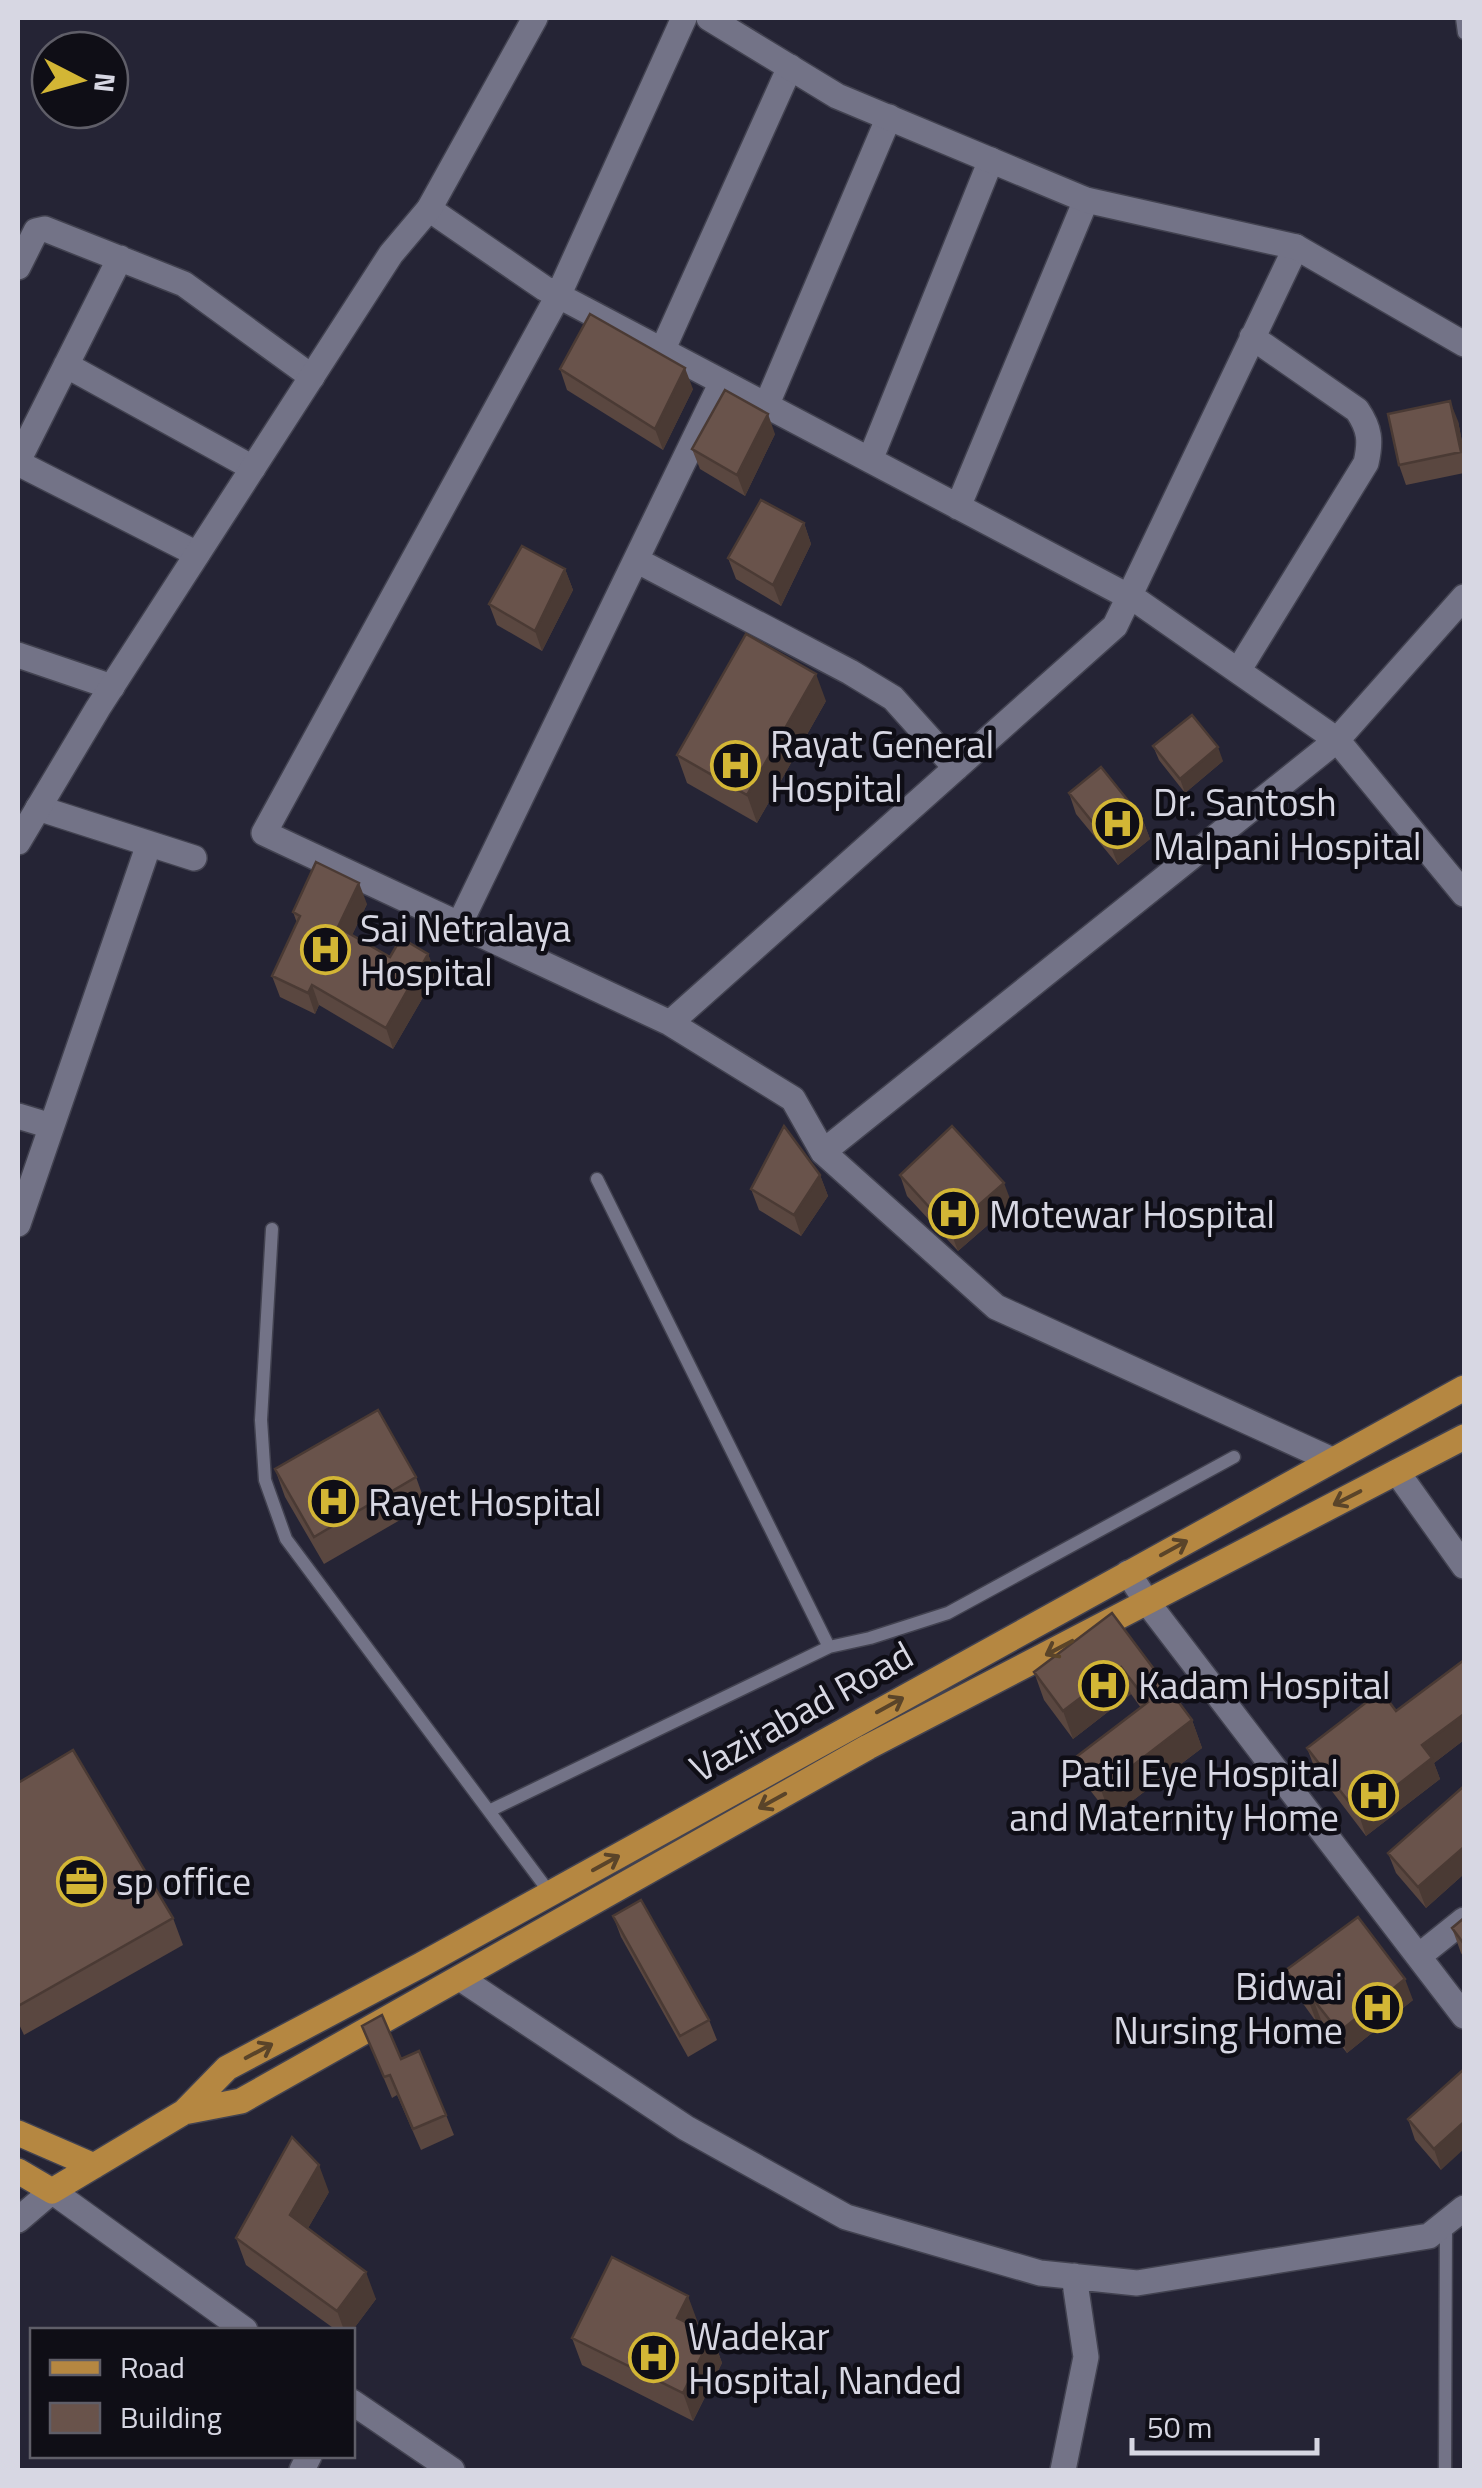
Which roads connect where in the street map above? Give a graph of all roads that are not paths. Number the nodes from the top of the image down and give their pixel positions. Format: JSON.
{"nodes":[{"id":1,"x":535,"y":18,"type":"edge"},
{"id":2,"x":684,"y":18,"type":"edge"},
{"id":3,"x":709,"y":18,"type":"edge"},
{"id":4,"x":1462,"y":18,"type":"edge"},
{"id":5,"x":1464,"y":33,"type":"edge"},
{"id":6,"x":790,"y":67,"type":"junction"},
{"id":7,"x":889,"y":118,"type":"junction"},
{"id":8,"x":992,"y":160,"type":"junction"},
{"id":9,"x":1086,"y":200,"type":"junction"},
{"id":10,"x":429,"y":209,"type":"junction"},
{"id":11,"x":1296,"y":247,"type":"junction"},
{"id":12,"x":120,"y":258,"type":"junction"},
{"id":13,"x":18,"y":267,"type":"edge"},
{"id":14,"x":558,"y":296,"type":"junction"},
{"id":15,"x":1252,"y":337,"type":"junction"},
{"id":16,"x":1464,"y":344,"type":"edge"},
{"id":17,"x":662,"y":351,"type":"junction"},
{"id":18,"x":66,"y":365,"type":"junction"},
{"id":19,"x":312,"y":377,"type":"junction"},
{"id":20,"x":722,"y":382,"type":"junction"},
{"id":21,"x":766,"y":406,"type":"junction"},
{"id":22,"x":870,"y":460,"type":"junction"},
{"id":23,"x":18,"y":462,"type":"edge"},
{"id":24,"x":253,"y":468,"type":"junction"},
{"id":25,"x":958,"y":507,"type":"junction"},
{"id":26,"x":197,"y":554,"type":"junction"},
{"id":27,"x":636,"y":560,"type":"junction"},
{"id":28,"x":1127,"y":596,"type":"junction"},
{"id":29,"x":1464,"y":597,"type":"edge"},
{"id":30,"x":18,"y":654,"type":"edge"},
{"id":31,"x":1238,"y":671,"type":"junction"},
{"id":32,"x":112,"y":686,"type":"junction"},
{"id":33,"x":1338,"y":740,"type":"junction"},
{"id":34,"x":956,"y":768,"type":"junction"},
{"id":35,"x":38,"y":808,"type":"junction"},
{"id":36,"x":18,"y":842,"type":"edge"},
{"id":37,"x":149,"y":844,"type":"junction"},
{"id":38,"x":194,"y":858,"type":"dead end"},
{"id":39,"x":1464,"y":894,"type":"edge"},
{"id":40,"x":459,"y":925,"type":"junction"},
{"id":41,"x":670,"y":1023,"type":"junction"},
{"id":42,"x":18,"y":1116,"type":"edge"},
{"id":43,"x":51,"y":1126,"type":"junction"},
{"id":44,"x":824,"y":1152,"type":"junction"},
{"id":45,"x":598,"y":1179,"type":"dead end"},
{"id":46,"x":18,"y":1224,"type":"edge"},
{"id":47,"x":272,"y":1229,"type":"dead end"},
{"id":48,"x":1464,"y":1388,"type":"edge"},
{"id":49,"x":1464,"y":1436,"type":"edge"},
{"id":50,"x":1234,"y":1457,"type":"dead end"},
{"id":51,"x":1332,"y":1460,"type":"junction"},
{"id":52,"x":1397,"y":1472,"type":"junction"},
{"id":53,"x":1464,"y":1566,"type":"edge"},
{"id":54,"x":1128,"y":1573,"type":"junction"},
{"id":55,"x":1146,"y":1602,"type":"junction"},
{"id":56,"x":828,"y":1647,"type":"junction"},
{"id":57,"x":489,"y":1811,"type":"junction"},
{"id":58,"x":550,"y":1893,"type":"junction"},
{"id":59,"x":1464,"y":1920,"type":"edge"},
{"id":60,"x":1419,"y":1956,"type":"junction"},
{"id":61,"x":460,"y":1978,"type":"junction"},
{"id":62,"x":1464,"y":2016,"type":"edge"},
{"id":63,"x":184,"y":2112,"type":"junction"},
{"id":64,"x":18,"y":2133,"type":"edge"},
{"id":65,"x":94,"y":2166,"type":"junction"},
{"id":66,"x":18,"y":2171,"type":"edge"},
{"id":67,"x":52,"y":2191,"type":"junction"},
{"id":68,"x":1455,"y":2216,"type":"edge"},
{"id":69,"x":18,"y":2220,"type":"edge"},
{"id":70,"x":1074,"y":2276,"type":"junction"},
{"id":71,"x":242,"y":2328,"type":"edge"},
{"id":72,"x":355,"y":2404,"type":"edge"},
{"id":73,"x":452,"y":2470,"type":"edge"},
{"id":74,"x":1063,"y":2470,"type":"edge"},
{"id":75,"x":1445,"y":2470,"type":"edge"}],
"edges":[{"from":1,"to":10,"type":"street"},
{"from":2,"to":14,"type":"street"},
{"from":3,"to":6,"type":"street"},
{"from":4,"to":5,"type":"lane"},
{"from":6,"to":7,"type":"street"},
{"from":6,"to":17,"type":"street"},
{"from":7,"to":8,"type":"street"},
{"from":7,"to":21,"type":"street"},
{"from":8,"to":9,"type":"street"},
{"from":8,"to":22,"type":"street"},
{"from":9,"to":11,"type":"street"},
{"from":9,"to":25,"type":"street"},
{"from":10,"to":14,"type":"street"},
{"from":10,"to":19,"type":"street"},
{"from":11,"to":15,"type":"street"},
{"from":11,"to":16,"type":"street"},
{"from":12,"to":13,"type":"street"},
{"from":12,"to":18,"type":"street"},
{"from":12,"to":19,"type":"street"},
{"from":14,"to":17,"type":"street"},
{"from":14,"to":40,"type":"street"},
{"from":15,"to":28,"type":"street"},
{"from":15,"to":31,"type":"street"},
{"from":17,"to":20,"type":"street"},
{"from":18,"to":23,"type":"street"},
{"from":18,"to":24,"type":"street"},
{"from":19,"to":24,"type":"street"},
{"from":20,"to":21,"type":"street"},
{"from":20,"to":27,"type":"street"},
{"from":21,"to":22,"type":"street"},
{"from":22,"to":25,"type":"street"},
{"from":23,"to":26,"type":"street"},
{"from":24,"to":26,"type":"street"},
{"from":25,"to":28,"type":"street"},
{"from":26,"to":32,"type":"street"},
{"from":27,"to":34,"type":"street"},
{"from":27,"to":40,"type":"street"},
{"from":28,"to":31,"type":"street"},
{"from":28,"to":34,"type":"street"},
{"from":29,"to":33,"type":"street"},
{"from":30,"to":32,"type":"street"},
{"from":31,"to":33,"type":"street"},
{"from":32,"to":35,"type":"street"},
{"from":33,"to":39,"type":"street"},
{"from":33,"to":44,"type":"street"},
{"from":34,"to":41,"type":"street"},
{"from":35,"to":36,"type":"street"},
{"from":35,"to":37,"type":"street"},
{"from":37,"to":38,"type":"street"},
{"from":37,"to":43,"type":"street"},
{"from":40,"to":41,"type":"street"},
{"from":41,"to":44,"type":"street"},
{"from":42,"to":43,"type":"street"},
{"from":43,"to":46,"type":"street"},
{"from":44,"to":51,"type":"street"},
{"from":45,"to":56,"type":"lane"},
{"from":47,"to":57,"type":"lane"},
{"from":48,"to":51,"type":"main road","name":"Vazirabad Road"},
{"from":49,"to":52,"type":"main road","name":"Vazirabad Road"},
{"from":50,"to":56,"type":"lane"},
{"from":54,"to":51,"type":"main road","name":"Vazirabad Road","one_way":true},
{"from":52,"to":53,"type":"street"},
{"from":52,"to":55,"type":"main road","name":"Vazirabad Road","one_way":true},
{"from":54,"to":55,"type":"street"},
{"from":58,"to":54,"type":"main road","name":"Vazirabad Road","one_way":true},
{"from":55,"to":60,"type":"street"},
{"from":55,"to":61,"type":"main road","name":"Vazirabad Road","one_way":true},
{"from":56,"to":57,"type":"lane"},
{"from":57,"to":58,"type":"lane"},
{"from":63,"to":58,"type":"main road","name":"Vazirabad Road","one_way":true},
{"from":59,"to":60,"type":"street"},
{"from":60,"to":62,"type":"street"},
{"from":61,"to":63,"type":"main road","name":"Vazirabad Road"},
{"from":61,"to":70,"type":"street"},
{"from":63,"to":65,"type":"main road","name":"Vazirabad Road"},
{"from":64,"to":65,"type":"main road"},
{"from":65,"to":67,"type":"main road","name":"Vazirabad Road"},
{"from":66,"to":67,"type":"main road"},
{"from":67,"to":69,"type":"street","name":"Vazirabad Road"},
{"from":67,"to":71,"type":"street"},
{"from":68,"to":70,"type":"street"},
{"from":68,"to":75,"type":"lane"},
{"from":70,"to":74,"type":"street"},
{"from":72,"to":73,"type":"street"}]}
